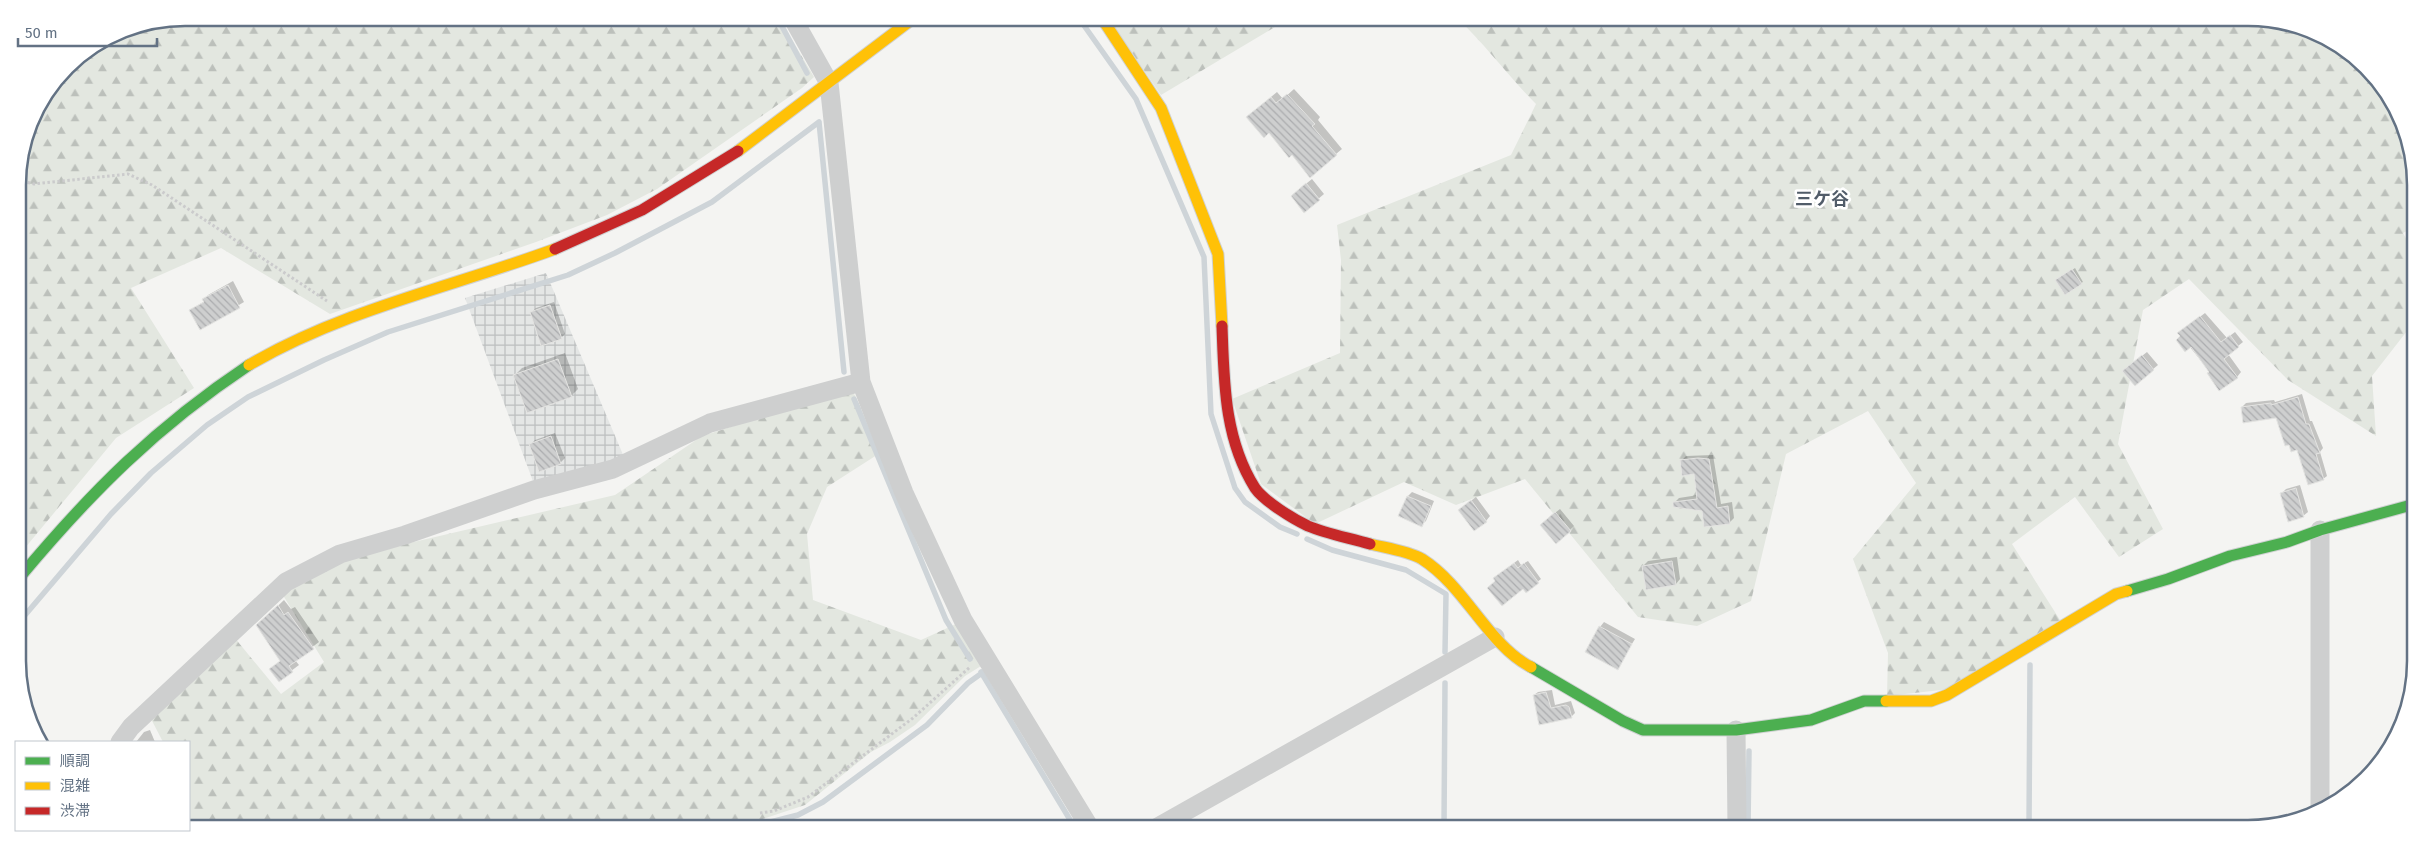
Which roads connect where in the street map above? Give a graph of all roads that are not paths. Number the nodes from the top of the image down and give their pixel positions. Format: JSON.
{"nodes":[{"id":1,"x":797,"y":27,"type":"edge"},
{"id":2,"x":904,"y":27,"type":"edge"},
{"id":3,"x":1107,"y":27,"type":"edge"},
{"id":4,"x":829,"y":83,"type":"junction"},
{"id":5,"x":861,"y":382,"type":"junction"},
{"id":6,"x":2407,"y":506,"type":"edge"},
{"id":7,"x":2320,"y":530,"type":"junction"},
{"id":8,"x":26,"y":569,"type":"edge"},
{"id":9,"x":1495,"y":637,"type":"junction"},
{"id":10,"x":1736,"y":730,"type":"junction"},
{"id":11,"x":121,"y":741,"type":"edge"},
{"id":12,"x":2320,"y":802,"type":"edge"},
{"id":13,"x":1737,"y":819,"type":"edge"},
{"id":14,"x":1085,"y":820,"type":"edge"},
{"id":15,"x":1171,"y":820,"type":"edge"}],
"edges":[{"from":1,"to":4,"type":"street"},
{"from":2,"to":4,"type":"street"},
{"from":3,"to":9,"type":"street"},
{"from":4,"to":5,"type":"street"},
{"from":4,"to":8,"type":"street"},
{"from":5,"to":11,"type":"street"},
{"from":5,"to":14,"type":"street"},
{"from":6,"to":7,"type":"street"},
{"from":7,"to":10,"type":"street"},
{"from":7,"to":12,"type":"street"},
{"from":9,"to":10,"type":"street"},
{"from":9,"to":15,"type":"street"},
{"from":10,"to":13,"type":"street"}]}
